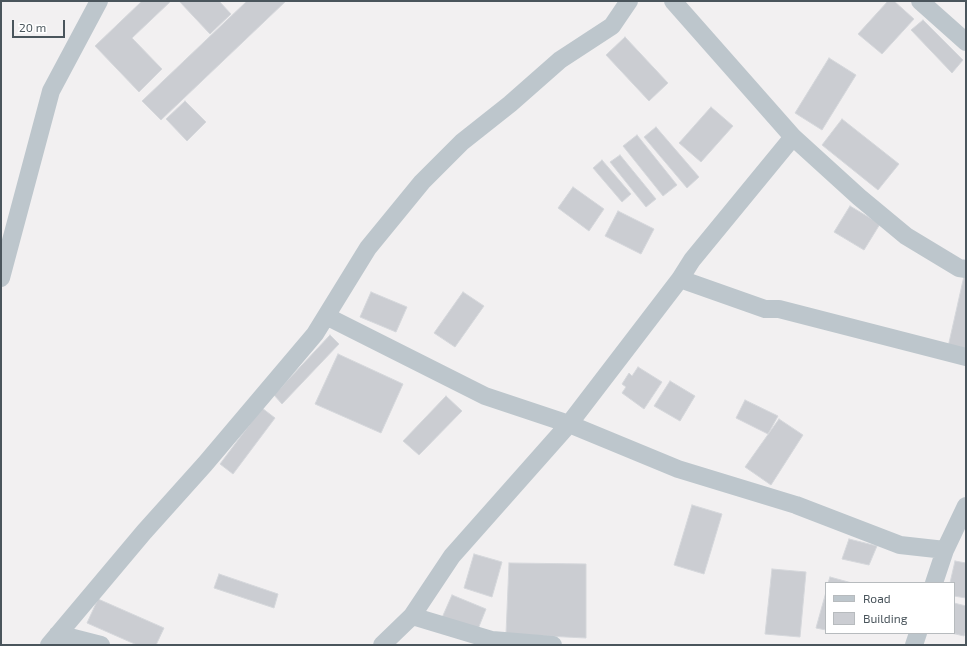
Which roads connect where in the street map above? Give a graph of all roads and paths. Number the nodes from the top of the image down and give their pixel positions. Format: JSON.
{"nodes":[{"id":1,"x":98,"y":1,"type":"edge"},
{"id":2,"x":629,"y":1,"type":"edge"},
{"id":3,"x":673,"y":1,"type":"edge"},
{"id":4,"x":920,"y":1,"type":"edge"},
{"id":5,"x":966,"y":42,"type":"edge"},
{"id":6,"x":793,"y":137,"type":"junction"},
{"id":7,"x":966,"y":270,"type":"edge"},
{"id":8,"x":1,"y":278,"type":"edge"},
{"id":9,"x":680,"y":280,"type":"junction"},
{"id":10,"x":326,"y":316,"type":"junction"},
{"id":11,"x":966,"y":357,"type":"edge"},
{"id":12,"x":569,"y":424,"type":"junction"},
{"id":13,"x":966,"y":506,"type":"edge"},
{"id":14,"x":944,"y":550,"type":"junction"},
{"id":15,"x":934,"y":582,"type":"edge"},
{"id":16,"x":412,"y":616,"type":"junction"},
{"id":17,"x":918,"y":634,"type":"edge"},
{"id":18,"x":54,"y":640,"type":"edge"},
{"id":19,"x":101,"y":645,"type":"edge"},
{"id":20,"x":382,"y":645,"type":"edge"},
{"id":21,"x":553,"y":645,"type":"edge"},
{"id":22,"x":914,"y":645,"type":"edge"}],
"edges":[{"from":1,"to":8,"type":"street"},
{"from":2,"to":10,"type":"street"},
{"from":3,"to":6,"type":"street"},
{"from":4,"to":5,"type":"street"},
{"from":6,"to":7,"type":"street"},
{"from":6,"to":9,"type":"street"},
{"from":9,"to":11,"type":"street"},
{"from":9,"to":12,"type":"street"},
{"from":10,"to":12,"type":"street"},
{"from":10,"to":18,"type":"street"},
{"from":12,"to":14,"type":"street"},
{"from":12,"to":16,"type":"street"},
{"from":13,"to":14,"type":"street"},
{"from":14,"to":15,"type":"street"},
{"from":16,"to":20,"type":"street"},
{"from":16,"to":21,"type":"street"},
{"from":17,"to":22,"type":"street"},
{"from":18,"to":19,"type":"street"}]}
